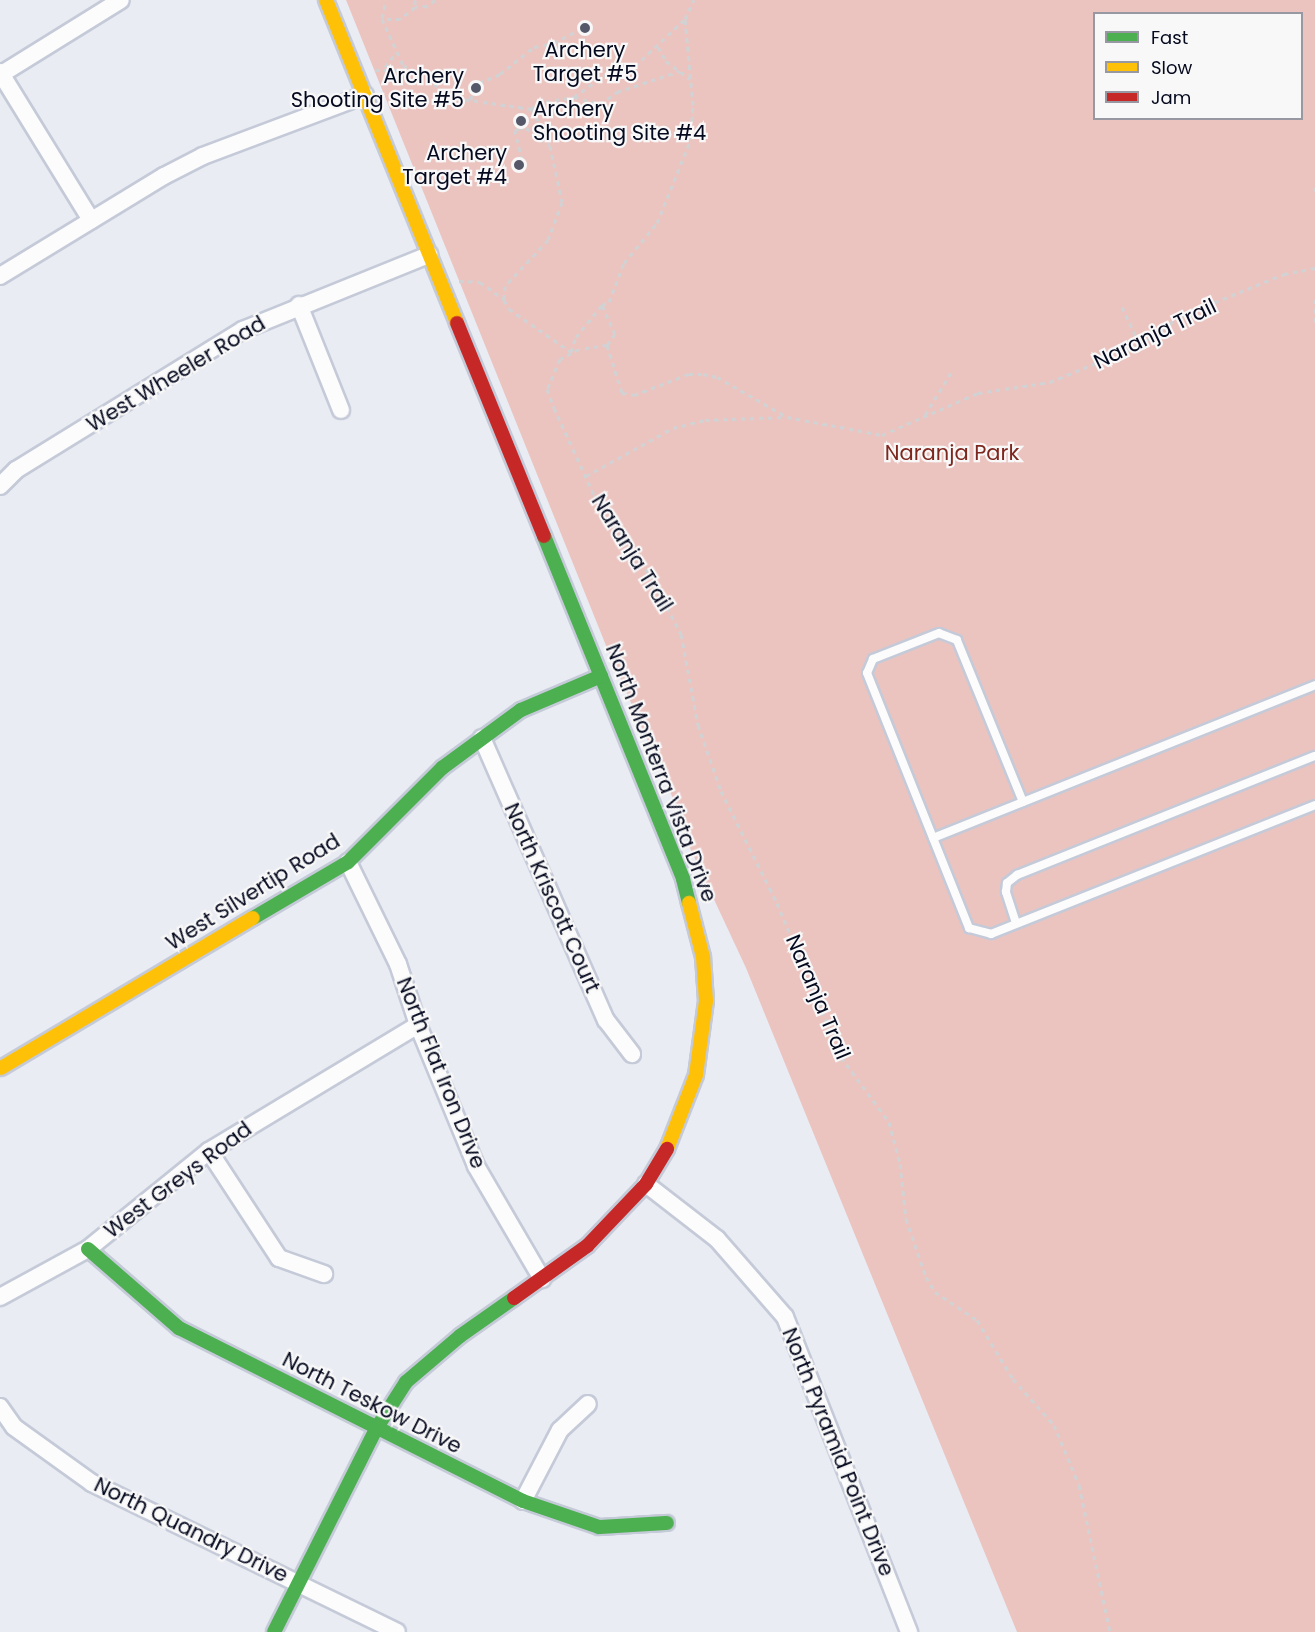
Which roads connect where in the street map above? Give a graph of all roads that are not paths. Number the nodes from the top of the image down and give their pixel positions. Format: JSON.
{"nodes":[{"id":1,"x":121,"y":0,"type":"edge"},
{"id":2,"x":326,"y":0,"type":"edge"},
{"id":3,"x":0,"y":74,"type":"edge"},
{"id":4,"x":364,"y":95,"type":"junction"},
{"id":5,"x":91,"y":220,"type":"junction"},
{"id":6,"x":429,"y":255,"type":"junction"},
{"id":7,"x":0,"y":276,"type":"edge"},
{"id":8,"x":298,"y":305,"type":"junction"},
{"id":9,"x":341,"y":410,"type":"dead end"},
{"id":10,"x":0,"y":486,"type":"edge"},
{"id":11,"x":601,"y":676,"type":"junction"},
{"id":12,"x":1315,"y":685,"type":"edge"},
{"id":13,"x":482,"y":738,"type":"junction"},
{"id":14,"x":1315,"y":756,"type":"edge"},
{"id":15,"x":1023,"y":802,"type":"junction"},
{"id":16,"x":1315,"y":805,"type":"edge"},
{"id":17,"x":933,"y":838,"type":"junction"},
{"id":18,"x":348,"y":862,"type":"junction"},
{"id":19,"x":1016,"y":923,"type":"junction"},
{"id":20,"x":418,"y":1025,"type":"junction"},
{"id":21,"x":632,"y":1054,"type":"dead end"},
{"id":22,"x":1,"y":1068,"type":"edge"},
{"id":23,"x":209,"y":1151,"type":"junction"},
{"id":24,"x":646,"y":1184,"type":"junction"},
{"id":25,"x":88,"y":1249,"type":"junction"},
{"id":26,"x":324,"y":1274,"type":"dead end"},
{"id":27,"x":542,"y":1279,"type":"junction"},
{"id":28,"x":0,"y":1297,"type":"edge"},
{"id":29,"x":588,"y":1404,"type":"dead end"},
{"id":30,"x":0,"y":1407,"type":"edge"},
{"id":31,"x":376,"y":1429,"type":"junction"},
{"id":32,"x":523,"y":1501,"type":"junction"},
{"id":33,"x":667,"y":1523,"type":"dead end"},
{"id":34,"x":299,"y":1583,"type":"junction"},
{"id":35,"x":274,"y":1632,"type":"edge"},
{"id":36,"x":397,"y":1632,"type":"edge"},
{"id":37,"x":909,"y":1632,"type":"edge"}],
"edges":[{"from":1,"to":3,"type":"street"},
{"from":2,"to":4,"type":"street","name":"North Monterra Vista Drive"},
{"from":3,"to":5,"type":"street"},
{"from":4,"to":5,"type":"street"},
{"from":4,"to":6,"type":"street","name":"North Monterra Vista Drive"},
{"from":5,"to":7,"type":"street"},
{"from":6,"to":8,"type":"street","name":"West Wheeler Road"},
{"from":6,"to":11,"type":"street","name":"North Monterra Vista Drive"},
{"from":8,"to":9,"type":"street"},
{"from":8,"to":10,"type":"street","name":"West Wheeler Road"},
{"from":11,"to":13,"type":"street","name":"West Silvertip Road"},
{"from":11,"to":24,"type":"street","name":"North Monterra Vista Drive"},
{"from":12,"to":15,"type":"lane"},
{"from":13,"to":18,"type":"street","name":"West Silvertip Road"},
{"from":13,"to":21,"type":"street","name":"North Kriscott Court"},
{"from":14,"to":19,"type":"lane"},
{"from":15,"to":17,"type":"lane"},
{"from":15,"to":17,"type":"lane"},
{"from":16,"to":19,"type":"lane"},
{"from":17,"to":19,"type":"lane"},
{"from":18,"to":20,"type":"street","name":"North Flat Iron Drive"},
{"from":18,"to":22,"type":"street","name":"West Silvertip Road"},
{"from":20,"to":23,"type":"street","name":"West Greys Road"},
{"from":20,"to":27,"type":"street","name":"North Flat Iron Drive"},
{"from":23,"to":25,"type":"street","name":"West Greys Road"},
{"from":23,"to":26,"type":"street"},
{"from":24,"to":27,"type":"street","name":"North Monterra Vista Drive"},
{"from":24,"to":37,"type":"street","name":"North Pyramid Point Drive"},
{"from":25,"to":28,"type":"street","name":"West Greys Road"},
{"from":25,"to":31,"type":"street","name":"North Teskow Drive"},
{"from":27,"to":31,"type":"street","name":"North Monterra Vista Drive"},
{"from":29,"to":32,"type":"street"},
{"from":30,"to":34,"type":"street","name":"North Quandry Drive"},
{"from":31,"to":32,"type":"street","name":"North Teskow Drive"},
{"from":31,"to":34,"type":"street","name":"North Monterra Vista Drive"},
{"from":32,"to":33,"type":"street","name":"North Teskow Drive"},
{"from":34,"to":35,"type":"street","name":"North Monterra Vista Drive"},
{"from":34,"to":36,"type":"street","name":"North Quandry Drive"}]}
